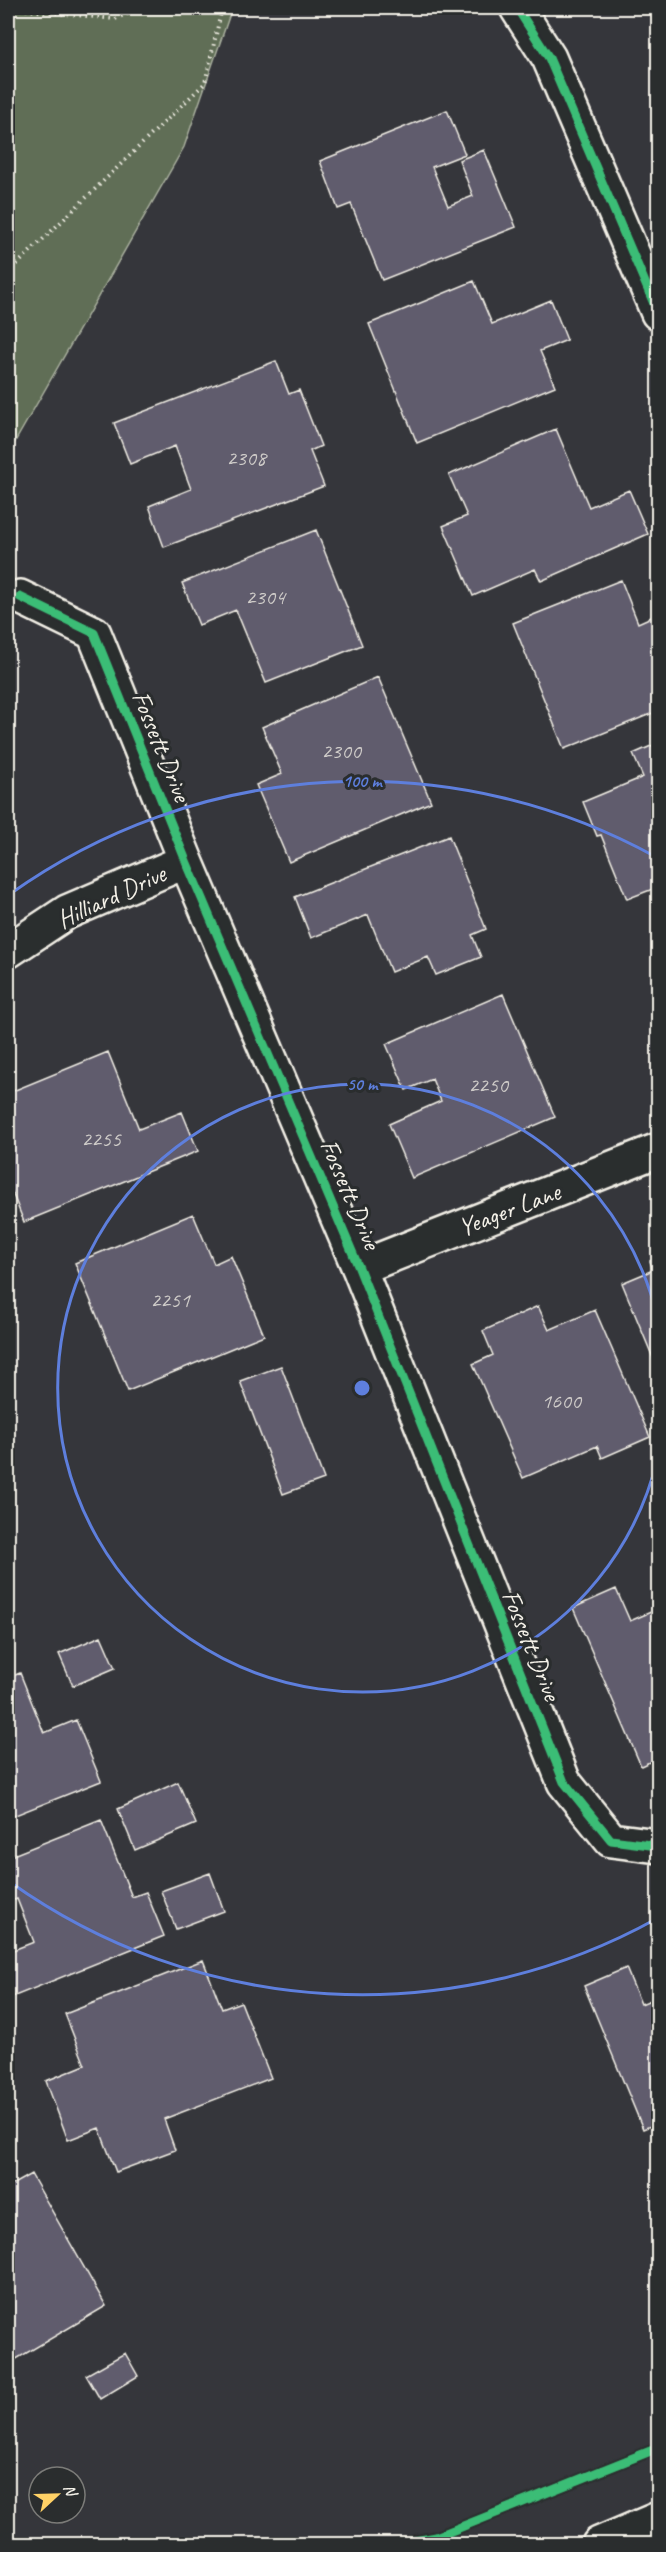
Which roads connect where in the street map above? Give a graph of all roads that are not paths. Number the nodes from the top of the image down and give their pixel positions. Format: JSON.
{"nodes":[{"id":1,"x":517,"y":8,"type":"edge"},
{"id":2,"x":658,"y":313,"type":"edge"},
{"id":3,"x":20,"y":597,"type":"dead end"},
{"id":4,"x":186,"y":861,"type":"junction"},
{"id":5,"x":8,"y":951,"type":"edge"},
{"id":6,"x":658,"y":1150,"type":"edge"},
{"id":7,"x":359,"y":1268,"type":"junction"},
{"id":8,"x":658,"y":1846,"type":"edge"},
{"id":9,"x":658,"y":2519,"type":"edge"},
{"id":10,"x":599,"y":2544,"type":"edge"}],
"edges":[{"from":1,"to":2,"type":"street"},
{"from":3,"to":4,"type":"street","name":"Fossett Drive"},
{"from":4,"to":5,"type":"street","name":"Hilliard Drive"},
{"from":4,"to":7,"type":"street","name":"Fossett Drive"},
{"from":6,"to":7,"type":"street","name":"Yeager Lane"},
{"from":7,"to":8,"type":"street","name":"Fossett Drive"},
{"from":9,"to":10,"type":"street"}]}
